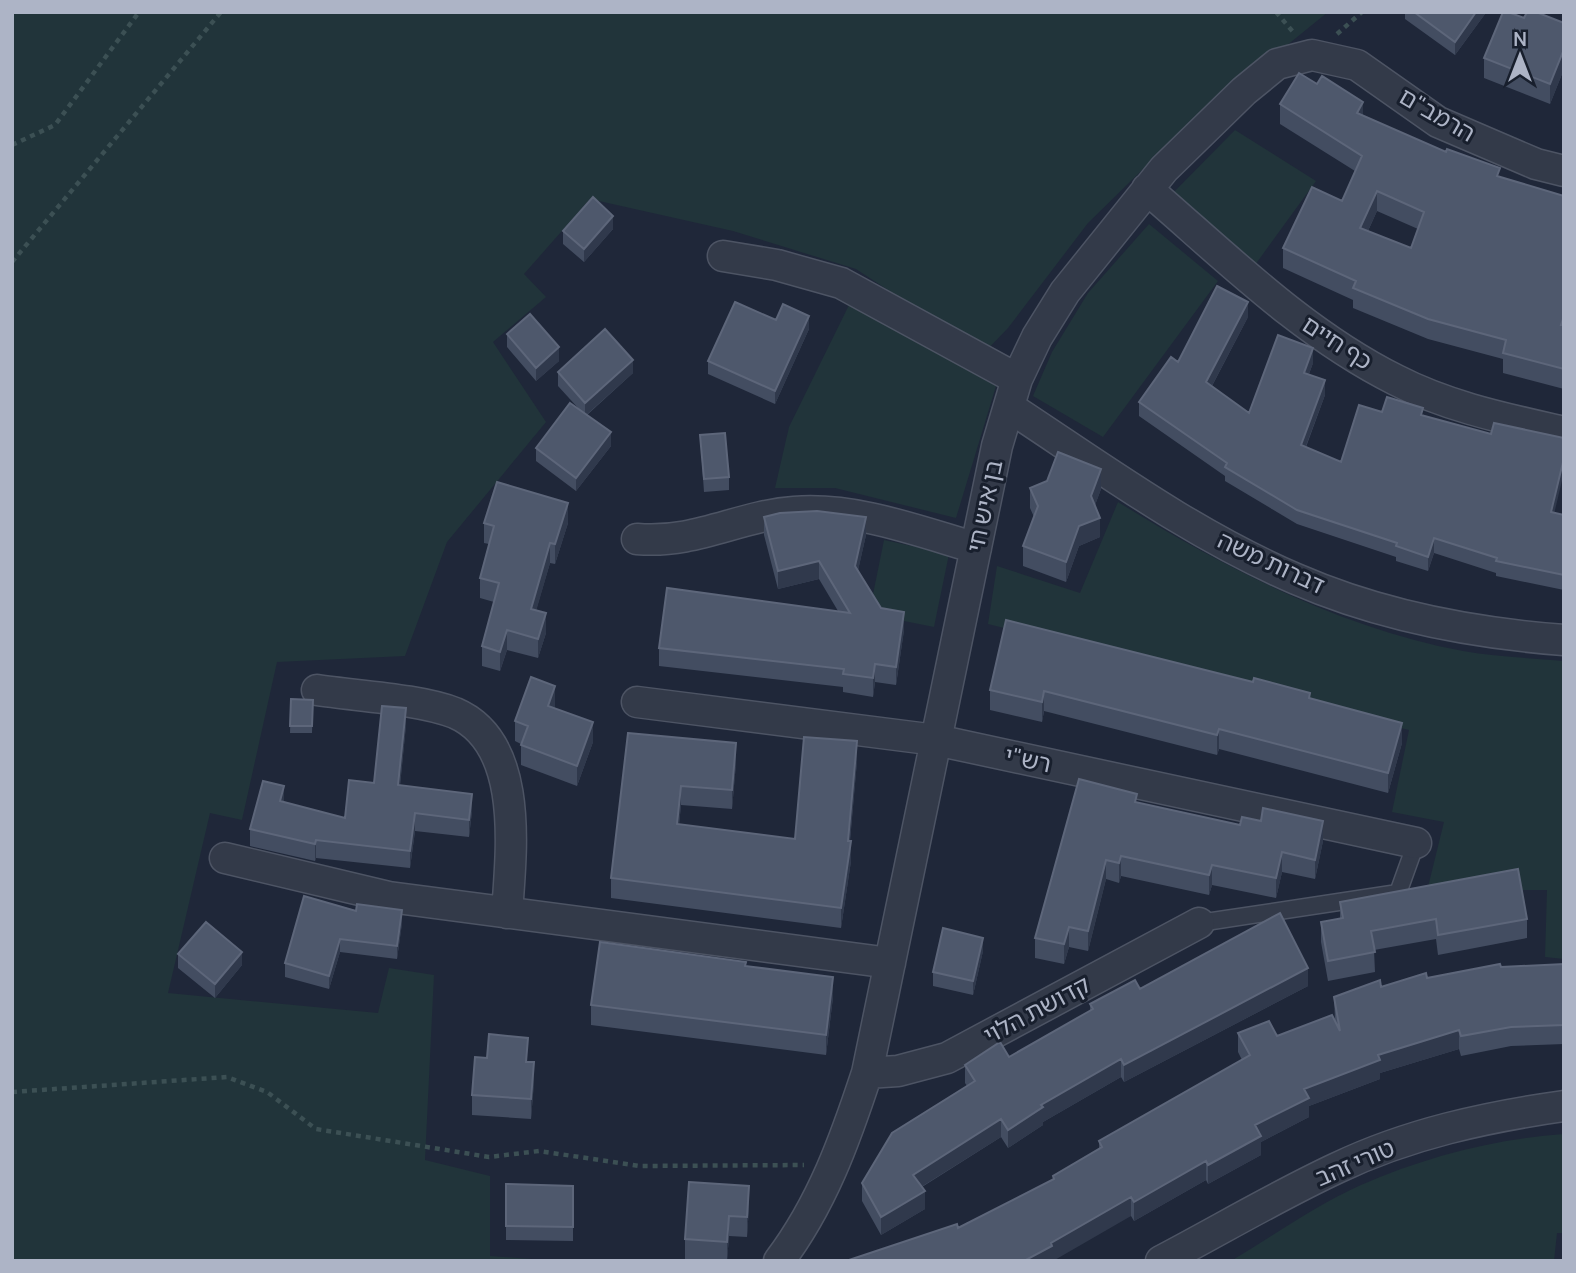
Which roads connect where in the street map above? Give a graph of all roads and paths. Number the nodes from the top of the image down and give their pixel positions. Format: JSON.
{"nodes":[{"id":1,"x":139,"y":12,"type":"edge"},
{"id":2,"x":221,"y":12,"type":"edge"},
{"id":3,"x":1312,"y":55,"type":"joint"},
{"id":4,"x":12,"y":145,"type":"edge"},
{"id":5,"x":1564,"y":171,"type":"edge"},
{"id":6,"x":1147,"y":189,"type":"junction"},
{"id":7,"x":723,"y":256,"type":"dead end"},
{"id":8,"x":12,"y":262,"type":"edge"},
{"id":9,"x":1013,"y":393,"type":"junction"},
{"id":10,"x":1564,"y":432,"type":"edge"},
{"id":11,"x":637,"y":539,"type":"dead end"},
{"id":12,"x":976,"y":548,"type":"junction"},
{"id":13,"x":1564,"y":640,"type":"edge"},
{"id":14,"x":317,"y":690,"type":"dead end"},
{"id":15,"x":637,"y":702,"type":"dead end"},
{"id":16,"x":936,"y":740,"type":"junction"},
{"id":17,"x":1416,"y":843,"type":"joint"},
{"id":18,"x":225,"y":859,"type":"dead end"},
{"id":19,"x":507,"y":913,"type":"junction"},
{"id":20,"x":1199,"y":923,"type":"joint"},
{"id":21,"x":890,"y":963,"type":"junction"},
{"id":22,"x":867,"y":1073,"type":"junction"},
{"id":23,"x":12,"y":1092,"type":"edge"},
{"id":24,"x":1564,"y":1106,"type":"edge"},
{"id":25,"x":835,"y":1164,"type":"junction"},
{"id":26,"x":779,"y":1261,"type":"edge"},
{"id":27,"x":1161,"y":1261,"type":"edge"}],
"edges":[{"from":1,"to":4,"type":"path"},
{"from":2,"to":8,"type":"path"},
{"from":3,"to":5,"type":"street","name":"הרמב\"ם"},
{"from":3,"to":6,"type":"street","name":"בן איש חי"},
{"from":6,"to":9,"type":"street","name":"בן איש חי"},
{"from":6,"to":10,"type":"street","name":"כף חיים"},
{"from":7,"to":9,"type":"street","name":"דברות משה"},
{"from":9,"to":12,"type":"street","name":"בן איש חי"},
{"from":9,"to":13,"type":"street","name":"דברות משה"},
{"from":11,"to":12,"type":"street"},
{"from":12,"to":16,"type":"street","name":"בן איש חי"},
{"from":14,"to":19,"type":"street"},
{"from":15,"to":16,"type":"street","name":"רש\"י"},
{"from":16,"to":17,"type":"street","name":"רש\"י"},
{"from":16,"to":21,"type":"street","name":"בן איש חי"},
{"from":17,"to":20,"type":"lane"},
{"from":18,"to":19,"type":"street"},
{"from":19,"to":21,"type":"street"},
{"from":20,"to":22,"type":"street","name":"קדושת הלוי"},
{"from":21,"to":22,"type":"street","name":"בן איש חי"},
{"from":22,"to":25,"type":"street"},
{"from":23,"to":25,"type":"path"},
{"from":24,"to":27,"type":"street","name":"טורי זהב"},
{"from":25,"to":26,"type":"street"}]}
